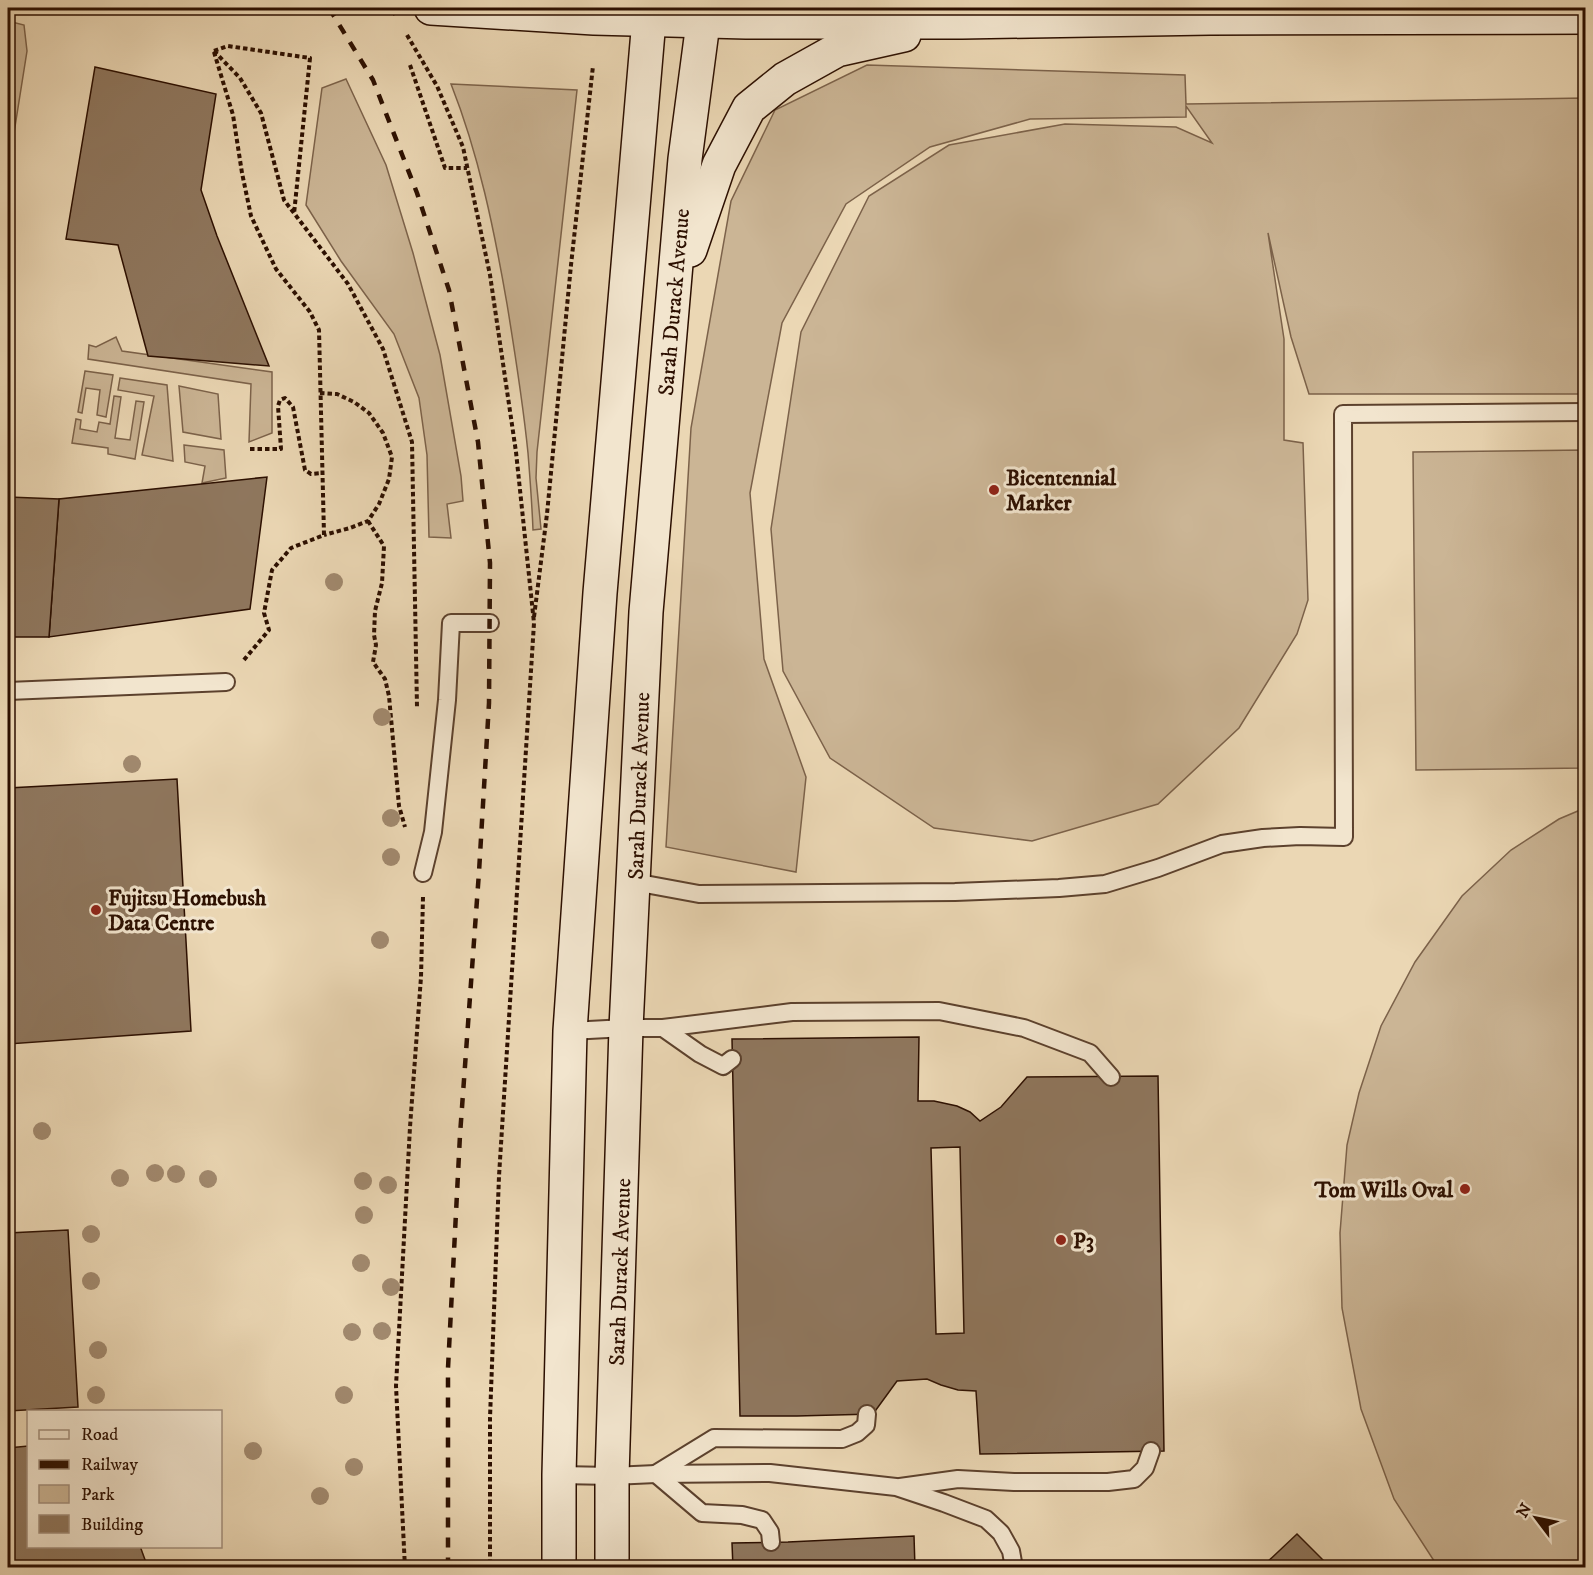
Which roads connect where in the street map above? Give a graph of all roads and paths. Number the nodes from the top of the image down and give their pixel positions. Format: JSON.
{"nodes":[{"id":1,"x":391,"y":8,"type":"edge"},
{"id":2,"x":431,"y":8,"type":"edge"},
{"id":3,"x":649,"y":14,"type":"edge"},
{"id":4,"x":704,"y":14,"type":"edge"},
{"id":5,"x":397,"y":17,"type":"dead end"},
{"id":6,"x":1586,"y":17,"type":"edge"},
{"id":7,"x":962,"y":22,"type":"junction"},
{"id":8,"x":402,"y":27,"type":"dead end"},
{"id":9,"x":214,"y":51,"type":"junction"},
{"id":10,"x":410,"y":65,"type":"dead end"},
{"id":11,"x":593,"y":66,"type":"dead end"},
{"id":12,"x":467,"y":168,"type":"junction"},
{"id":13,"x":294,"y":214,"type":"junction"},
{"id":14,"x":674,"y":298,"type":"junction"},
{"id":15,"x":320,"y":393,"type":"junction"},
{"id":16,"x":1586,"y":412,"type":"edge"},
{"id":17,"x":250,"y":449,"type":"dead end"},
{"id":18,"x":323,"y":473,"type":"junction"},
{"id":19,"x":368,"y":521,"type":"junction"},
{"id":20,"x":324,"y":535,"type":"junction"},
{"id":21,"x":490,"y":623,"type":"dead end"},
{"id":22,"x":534,"y":623,"type":"junction"},
{"id":23,"x":226,"y":682,"type":"joint"},
{"id":24,"x":8,"y":691,"type":"edge"},
{"id":25,"x":417,"y":718,"type":"dead end"},
{"id":26,"x":423,"y":873,"type":"junction"},
{"id":27,"x":634,"y":882,"type":"junction"},
{"id":28,"x":626,"y":1028,"type":"junction"},
{"id":29,"x":663,"y":1028,"type":"junction"},
{"id":30,"x":570,"y":1031,"type":"junction"},
{"id":31,"x":732,"y":1059,"type":"dead end"},
{"id":32,"x":1112,"y":1077,"type":"dead end"},
{"id":33,"x":867,"y":1414,"type":"dead end"},
{"id":34,"x":1151,"y":1451,"type":"dead end"},
{"id":35,"x":656,"y":1474,"type":"junction"},
{"id":36,"x":559,"y":1475,"type":"junction"},
{"id":37,"x":612,"y":1476,"type":"junction"},
{"id":38,"x":896,"y":1487,"type":"junction"},
{"id":39,"x":771,"y":1542,"type":"dead end"},
{"id":40,"x":405,"y":1568,"type":"edge"},
{"id":41,"x":490,"y":1568,"type":"edge"},
{"id":42,"x":559,"y":1568,"type":"edge"},
{"id":43,"x":612,"y":1568,"type":"edge"},
{"id":44,"x":1014,"y":1568,"type":"edge"}],
"edges":[{"from":1,"to":5,"type":"path"},
{"from":2,"to":3,"type":"street"},
{"from":3,"to":4,"type":"street"},
{"from":3,"to":30,"type":"street"},
{"from":4,"to":7,"type":"street"},
{"from":4,"to":14,"type":"street","name":"Sarah Durack Avenue"},
{"from":6,"to":7,"type":"street"},
{"from":7,"to":14,"type":"street"},
{"from":8,"to":12,"type":"path"},
{"from":9,"to":13,"type":"path"},
{"from":9,"to":13,"type":"path"},
{"from":9,"to":15,"type":"path"},
{"from":10,"to":12,"type":"path"},
{"from":11,"to":22,"type":"path"},
{"from":12,"to":22,"type":"path"},
{"from":13,"to":25,"type":"path"},
{"from":14,"to":27,"type":"street","name":"Sarah Durack Avenue"},
{"from":15,"to":18,"type":"path"},
{"from":15,"to":19,"type":"path"},
{"from":16,"to":27,"type":"lane"},
{"from":17,"to":18,"type":"path"},
{"from":18,"to":20,"type":"path"},
{"from":19,"to":20,"type":"path"},
{"from":19,"to":26,"type":"path"},
{"from":20,"to":23,"type":"path"},
{"from":21,"to":26,"type":"lane"},
{"from":22,"to":41,"type":"path"},
{"from":23,"to":24,"type":"lane"},
{"from":26,"to":40,"type":"path"},
{"from":27,"to":28,"type":"street","name":"Sarah Durack Avenue"},
{"from":28,"to":29,"type":"lane"},
{"from":28,"to":30,"type":"lane"},
{"from":28,"to":37,"type":"street","name":"Sarah Durack Avenue"},
{"from":29,"to":31,"type":"lane"},
{"from":29,"to":32,"type":"lane"},
{"from":30,"to":36,"type":"street"},
{"from":33,"to":35,"type":"lane"},
{"from":34,"to":38,"type":"lane"},
{"from":35,"to":37,"type":"lane"},
{"from":35,"to":38,"type":"lane"},
{"from":35,"to":39,"type":"lane"},
{"from":36,"to":37,"type":"lane"},
{"from":36,"to":42,"type":"street"},
{"from":37,"to":43,"type":"street","name":"Sarah Durack Avenue"},
{"from":38,"to":44,"type":"lane"}]}
